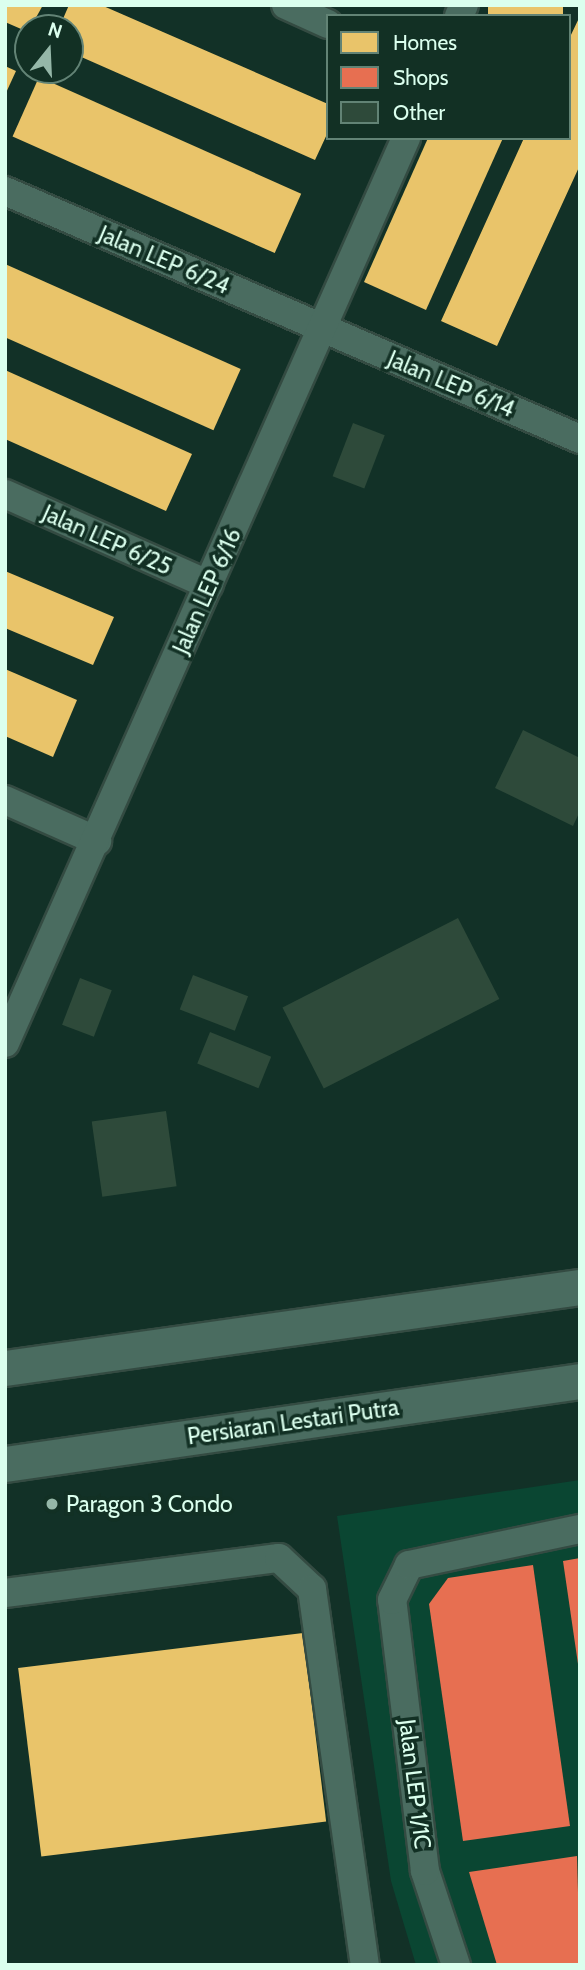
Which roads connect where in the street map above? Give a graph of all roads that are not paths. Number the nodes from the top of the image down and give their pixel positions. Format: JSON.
{"nodes":[{"id":1,"x":286,"y":5,"type":"edge"},
{"id":2,"x":326,"y":23,"type":"edge"},
{"id":3,"x":405,"y":140,"type":"edge"},
{"id":4,"x":5,"y":191,"type":"edge"},
{"id":5,"x":323,"y":328,"type":"junction"},
{"id":6,"x":579,"y":438,"type":"edge"},
{"id":7,"x":5,"y":494,"type":"edge"},
{"id":8,"x":209,"y":585,"type":"junction"},
{"id":9,"x":5,"y":800,"type":"edge"},
{"id":10,"x":97,"y":841,"type":"junction"},
{"id":11,"x":5,"y":1043,"type":"edge"},
{"id":12,"x":580,"y":1287,"type":"edge"},
{"id":13,"x":5,"y":1368,"type":"edge"},
{"id":14,"x":580,"y":1381,"type":"edge"},
{"id":15,"x":5,"y":1464,"type":"edge"},
{"id":16,"x":580,"y":1528,"type":"edge"},
{"id":17,"x":5,"y":1593,"type":"edge"},
{"id":18,"x":365,"y":1965,"type":"edge"},
{"id":19,"x":456,"y":1965,"type":"edge"}],
"edges":[{"from":1,"to":2,"type":"street"},
{"from":3,"to":5,"type":"street","name":"Jalan LEP 6/16"},
{"from":4,"to":5,"type":"street","name":"Jalan LEP 6/24"},
{"from":5,"to":6,"type":"street","name":"Jalan LEP 6/14"},
{"from":5,"to":8,"type":"street","name":"Jalan LEP 6/16"},
{"from":7,"to":8,"type":"street","name":"Jalan LEP 6/25"},
{"from":8,"to":10,"type":"street","name":"Jalan LEP 6/16"},
{"from":9,"to":10,"type":"street"},
{"from":10,"to":11,"type":"street","name":"Jalan LEP 6/16"},
{"from":12,"to":13,"type":"street"},
{"from":14,"to":15,"type":"street","name":"Persiaran Lestari Putra"},
{"from":16,"to":19,"type":"street","name":"Jalan LEP 1/1C"},
{"from":17,"to":18,"type":"street"}]}
